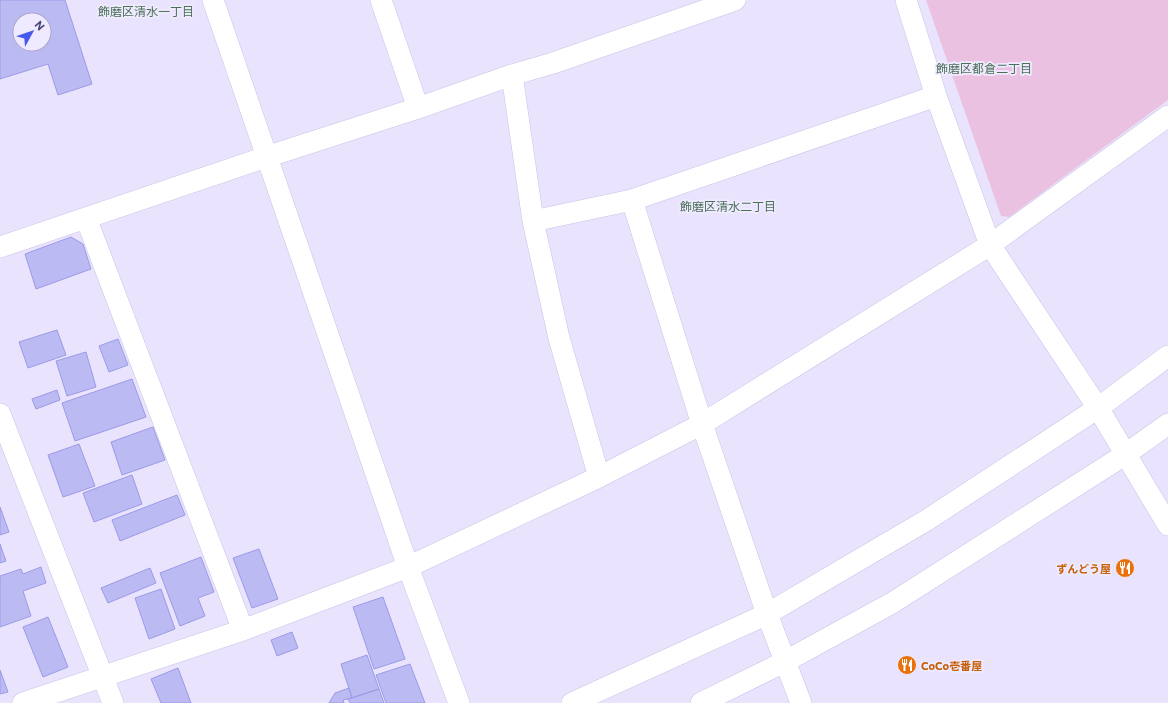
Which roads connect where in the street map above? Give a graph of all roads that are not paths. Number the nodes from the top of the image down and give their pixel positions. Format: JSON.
{"nodes":[{"id":1,"x":213,"y":0,"type":"edge"},
{"id":2,"x":381,"y":0,"type":"edge"},
{"id":3,"x":735,"y":0,"type":"edge"},
{"id":4,"x":906,"y":0,"type":"edge"},
{"id":5,"x":512,"y":75,"type":"junction"},
{"id":6,"x":936,"y":96,"type":"junction"},
{"id":7,"x":418,"y":108,"type":"junction"},
{"id":8,"x":1168,"y":116,"type":"edge"},
{"id":9,"x":266,"y":157,"type":"junction"},
{"id":10,"x":632,"y":200,"type":"junction"},
{"id":11,"x":86,"y":218,"type":"junction"},
{"id":12,"x":533,"y":221,"type":"junction"},
{"id":13,"x":990,"y":245,"type":"junction"},
{"id":14,"x":0,"y":247,"type":"edge"},
{"id":15,"x":1168,"y":356,"type":"edge"},
{"id":16,"x":1098,"y":408,"type":"junction"},
{"id":17,"x":0,"y":414,"type":"edge"},
{"id":18,"x":702,"y":424,"type":"junction"},
{"id":19,"x":1168,"y":424,"type":"edge"},
{"id":20,"x":1126,"y":454,"type":"junction"},
{"id":21,"x":600,"y":477,"type":"junction"},
{"id":22,"x":1168,"y":525,"type":"edge"},
{"id":23,"x":408,"y":567,"type":"junction"},
{"id":24,"x":767,"y":614,"type":"junction"},
{"id":25,"x":243,"y":630,"type":"junction"},
{"id":26,"x":786,"y":661,"type":"junction"},
{"id":27,"x":102,"y":676,"type":"junction"},
{"id":28,"x":23,"y":703,"type":"edge"},
{"id":29,"x":113,"y":703,"type":"edge"},
{"id":30,"x":459,"y":703,"type":"edge"},
{"id":31,"x":572,"y":703,"type":"edge"},
{"id":32,"x":700,"y":703,"type":"edge"},
{"id":33,"x":801,"y":703,"type":"edge"}],
"edges":[{"from":1,"to":9,"type":"street"},
{"from":2,"to":7,"type":"street"},
{"from":3,"to":5,"type":"street"},
{"from":4,"to":6,"type":"street"},
{"from":5,"to":7,"type":"street"},
{"from":5,"to":12,"type":"street"},
{"from":6,"to":10,"type":"street"},
{"from":6,"to":13,"type":"street"},
{"from":7,"to":9,"type":"street"},
{"from":8,"to":13,"type":"street"},
{"from":9,"to":11,"type":"street"},
{"from":9,"to":23,"type":"street"},
{"from":10,"to":12,"type":"street"},
{"from":10,"to":18,"type":"street"},
{"from":11,"to":14,"type":"street"},
{"from":11,"to":25,"type":"street"},
{"from":12,"to":21,"type":"street"},
{"from":13,"to":16,"type":"street"},
{"from":13,"to":18,"type":"street"},
{"from":15,"to":16,"type":"street"},
{"from":16,"to":20,"type":"street"},
{"from":16,"to":24,"type":"street"},
{"from":17,"to":27,"type":"street"},
{"from":18,"to":21,"type":"street"},
{"from":18,"to":24,"type":"street"},
{"from":19,"to":20,"type":"street"},
{"from":20,"to":22,"type":"street"},
{"from":20,"to":26,"type":"street"},
{"from":21,"to":23,"type":"street"},
{"from":23,"to":25,"type":"street"},
{"from":23,"to":30,"type":"street"},
{"from":24,"to":26,"type":"street"},
{"from":24,"to":31,"type":"street"},
{"from":25,"to":27,"type":"street"},
{"from":26,"to":32,"type":"street"},
{"from":26,"to":33,"type":"street"},
{"from":27,"to":28,"type":"street"},
{"from":27,"to":29,"type":"street"}]}
